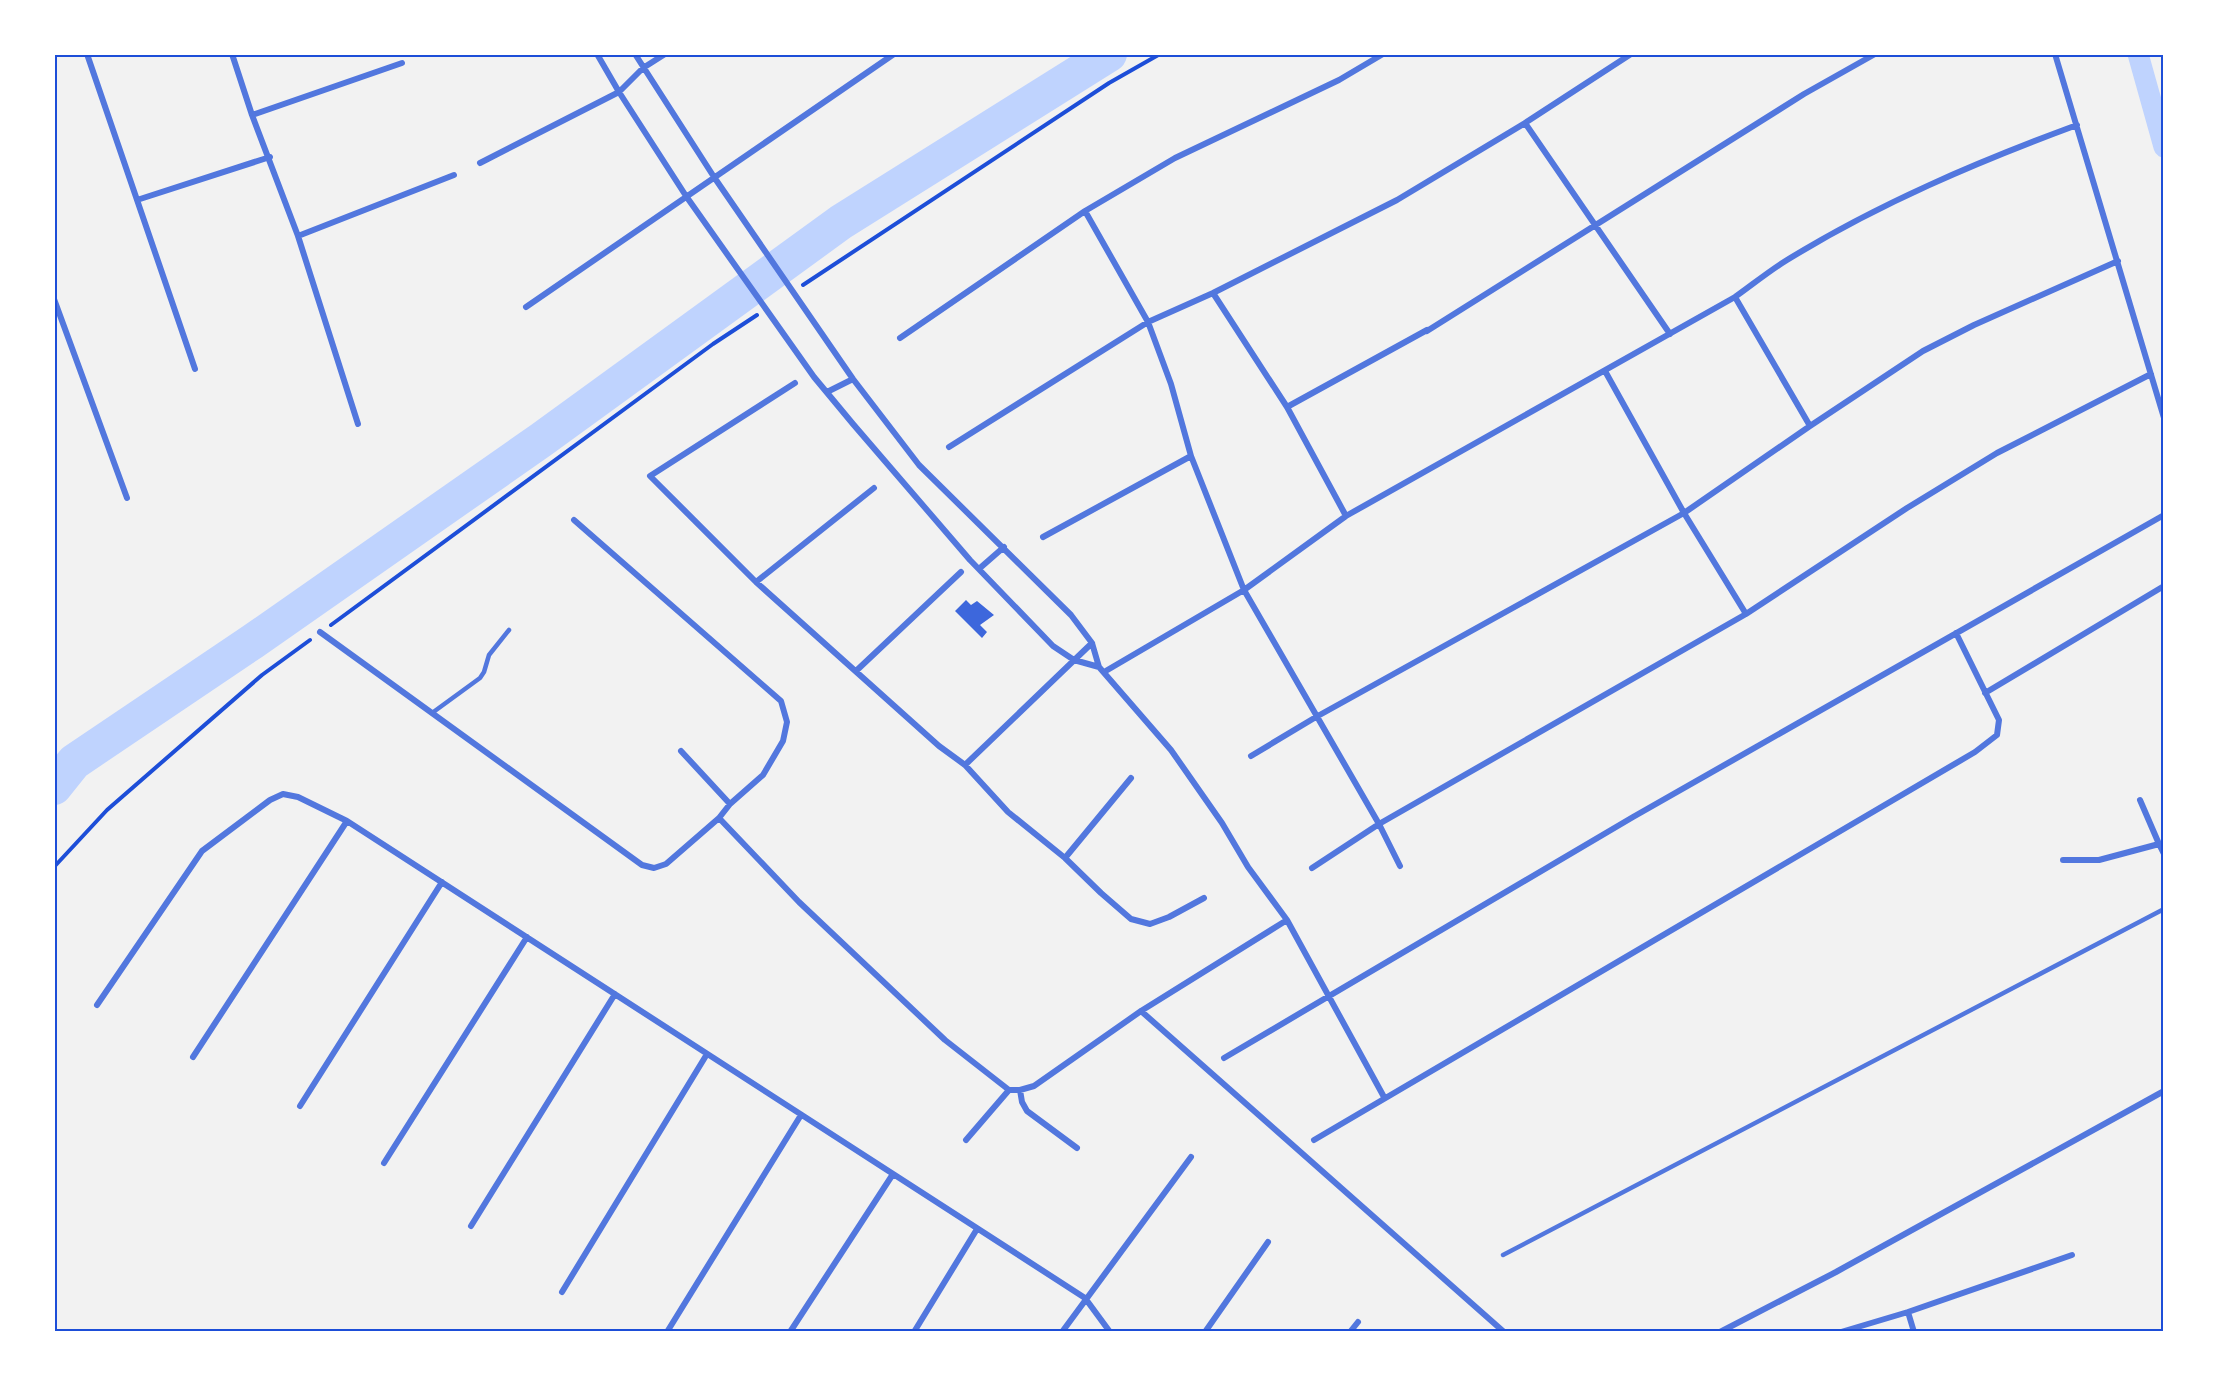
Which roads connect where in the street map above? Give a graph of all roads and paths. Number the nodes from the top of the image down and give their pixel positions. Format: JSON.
{"nodes":[{"id":1,"x":87,"y":54,"type":"edge"},
{"id":2,"x":232,"y":54,"type":"edge"},
{"id":3,"x":597,"y":54,"type":"edge"},
{"id":4,"x":635,"y":54,"type":"edge"},
{"id":5,"x":665,"y":54,"type":"edge"},
{"id":6,"x":894,"y":54,"type":"edge"},
{"id":7,"x":1160,"y":54,"type":"edge"},
{"id":8,"x":1383,"y":54,"type":"edge"},
{"id":9,"x":1631,"y":54,"type":"edge"},
{"id":10,"x":1875,"y":54,"type":"edge"},
{"id":11,"x":2055,"y":54,"type":"edge"},
{"id":12,"x":402,"y":63,"type":"dead end"},
{"id":13,"x":643,"y":68,"type":"junction"},
{"id":14,"x":619,"y":92,"type":"junction"},
{"id":15,"x":252,"y":115,"type":"junction"},
{"id":16,"x":1525,"y":123,"type":"junction"},
{"id":17,"x":2077,"y":125,"type":"junction"},
{"id":18,"x":270,"y":157,"type":"junction"},
{"id":19,"x":480,"y":163,"type":"dead end"},
{"id":20,"x":454,"y":175,"type":"dead end"},
{"id":21,"x":714,"y":177,"type":"junction"},
{"id":22,"x":686,"y":196,"type":"junction"},
{"id":23,"x":137,"y":200,"type":"junction"},
{"id":24,"x":1085,"y":211,"type":"junction"},
{"id":25,"x":1595,"y":224,"type":"junction"},
{"id":26,"x":298,"y":236,"type":"junction"},
{"id":27,"x":2118,"y":261,"type":"junction"},
{"id":28,"x":802,"y":285,"type":"dead end"},
{"id":29,"x":1213,"y":294,"type":"junction"},
{"id":30,"x":1735,"y":297,"type":"junction"},
{"id":31,"x":54,"y":298,"type":"edge"},
{"id":32,"x":526,"y":307,"type":"dead end"},
{"id":33,"x":763,"y":311,"type":"dead end"},
{"id":34,"x":1148,"y":322,"type":"junction"},
{"id":35,"x":1670,"y":334,"type":"junction"},
{"id":36,"x":900,"y":338,"type":"dead end"},
{"id":37,"x":195,"y":369,"type":"dead end"},
{"id":38,"x":1605,"y":371,"type":"junction"},
{"id":39,"x":2151,"y":374,"type":"junction"},
{"id":40,"x":853,"y":379,"type":"junction"},
{"id":41,"x":795,"y":383,"type":"dead end"},
{"id":42,"x":827,"y":392,"type":"junction"},
{"id":43,"x":1287,"y":407,"type":"junction"},
{"id":44,"x":2164,"y":418,"type":"edge"},
{"id":45,"x":358,"y":424,"type":"dead end"},
{"id":46,"x":1810,"y":426,"type":"junction"},
{"id":47,"x":949,"y":447,"type":"dead end"},
{"id":48,"x":1191,"y":456,"type":"junction"},
{"id":49,"x":874,"y":488,"type":"dead end"},
{"id":50,"x":128,"y":498,"type":"dead end"},
{"id":51,"x":1684,"y":513,"type":"junction"},
{"id":52,"x":2164,"y":515,"type":"edge"},
{"id":53,"x":1346,"y":516,"type":"junction"},
{"id":54,"x":574,"y":520,"type":"dead end"},
{"id":55,"x":1042,"y":537,"type":"dead end"},
{"id":56,"x":1004,"y":547,"type":"junction"},
{"id":57,"x":980,"y":568,"type":"junction"},
{"id":58,"x":961,"y":572,"type":"dead end"},
{"id":59,"x":756,"y":582,"type":"junction"},
{"id":60,"x":2164,"y":586,"type":"edge"},
{"id":61,"x":1244,"y":590,"type":"junction"},
{"id":62,"x":1746,"y":615,"type":"junction"},
{"id":63,"x":509,"y":630,"type":"dead end"},
{"id":64,"x":320,"y":632,"type":"junction"},
{"id":65,"x":1956,"y":633,"type":"junction"},
{"id":66,"x":1092,"y":643,"type":"junction"},
{"id":67,"x":1074,"y":660,"type":"junction"},
{"id":68,"x":1102,"y":669,"type":"junction"},
{"id":69,"x":856,"y":670,"type":"junction"},
{"id":70,"x":1985,"y":693,"type":"junction"},
{"id":71,"x":432,"y":713,"type":"junction"},
{"id":72,"x":1316,"y":717,"type":"junction"},
{"id":73,"x":681,"y":751,"type":"dead end"},
{"id":74,"x":1251,"y":756,"type":"dead end"},
{"id":75,"x":965,"y":765,"type":"junction"},
{"id":76,"x":1131,"y":778,"type":"dead end"},
{"id":77,"x":2140,"y":800,"type":"dead end"},
{"id":78,"x":730,"y":804,"type":"junction"},
{"id":79,"x":718,"y":819,"type":"junction"},
{"id":80,"x":347,"y":821,"type":"junction"},
{"id":81,"x":1379,"y":824,"type":"junction"},
{"id":82,"x":2159,"y":844,"type":"junction"},
{"id":83,"x":2164,"y":854,"type":"edge"},
{"id":84,"x":1065,"y":858,"type":"junction"},
{"id":85,"x":2063,"y":860,"type":"dead end"},
{"id":86,"x":1400,"y":866,"type":"dead end"},
{"id":87,"x":54,"y":867,"type":"edge"},
{"id":88,"x":1312,"y":868,"type":"dead end"},
{"id":89,"x":441,"y":882,"type":"junction"},
{"id":90,"x":1204,"y":898,"type":"dead end"},
{"id":91,"x":2164,"y":909,"type":"edge"},
{"id":92,"x":1287,"y":920,"type":"junction"},
{"id":93,"x":526,"y":937,"type":"junction"},
{"id":94,"x":615,"y":994,"type":"junction"},
{"id":95,"x":1328,"y":997,"type":"junction"},
{"id":96,"x":97,"y":1005,"type":"dead end"},
{"id":97,"x":1141,"y":1011,"type":"junction"},
{"id":98,"x":707,"y":1054,"type":"junction"},
{"id":99,"x":194,"y":1057,"type":"dead end"},
{"id":100,"x":1224,"y":1058,"type":"dead end"},
{"id":101,"x":1009,"y":1090,"type":"junction"},
{"id":102,"x":1020,"y":1090,"type":"junction"},
{"id":103,"x":2164,"y":1091,"type":"edge"},
{"id":104,"x":1384,"y":1097,"type":"junction"},
{"id":105,"x":300,"y":1106,"type":"dead end"},
{"id":106,"x":801,"y":1115,"type":"junction"},
{"id":107,"x":966,"y":1140,"type":"dead end"},
{"id":108,"x":1314,"y":1140,"type":"dead end"},
{"id":109,"x":1077,"y":1148,"type":"dead end"},
{"id":110,"x":1191,"y":1157,"type":"dead end"},
{"id":111,"x":384,"y":1162,"type":"dead end"},
{"id":112,"x":893,"y":1174,"type":"junction"},
{"id":113,"x":471,"y":1226,"type":"dead end"},
{"id":114,"x":978,"y":1229,"type":"junction"},
{"id":115,"x":1268,"y":1242,"type":"dead end"},
{"id":116,"x":1503,"y":1255,"type":"dead end"},
{"id":117,"x":2072,"y":1256,"type":"dead end"},
{"id":118,"x":562,"y":1292,"type":"dead end"},
{"id":119,"x":1085,"y":1298,"type":"junction"},
{"id":120,"x":1908,"y":1311,"type":"junction"},
{"id":121,"x":1358,"y":1322,"type":"dead end"},
{"id":122,"x":667,"y":1332,"type":"edge"},
{"id":123,"x":790,"y":1332,"type":"edge"},
{"id":124,"x":914,"y":1332,"type":"edge"},
{"id":125,"x":1062,"y":1332,"type":"edge"},
{"id":126,"x":1110,"y":1332,"type":"edge"},
{"id":127,"x":1205,"y":1332,"type":"edge"},
{"id":128,"x":1350,"y":1332,"type":"edge"},
{"id":129,"x":1504,"y":1332,"type":"edge"},
{"id":130,"x":1720,"y":1332,"type":"edge"},
{"id":131,"x":1841,"y":1332,"type":"edge"},
{"id":132,"x":1914,"y":1332,"type":"edge"}],
"edges":[{"from":1,"to":23,"type":"street"},
{"from":2,"to":15,"type":"street"},
{"from":3,"to":14,"type":"street"},
{"from":4,"to":13,"type":"street"},
{"from":5,"to":13,"type":"street"},
{"from":6,"to":21,"type":"street"},
{"from":7,"to":28,"type":"path"},
{"from":8,"to":24,"type":"street"},
{"from":9,"to":16,"type":"street"},
{"from":10,"to":25,"type":"street"},
{"from":11,"to":17,"type":"street"},
{"from":12,"to":15,"type":"street"},
{"from":13,"to":14,"type":"street"},
{"from":13,"to":21,"type":"street"},
{"from":14,"to":19,"type":"street"},
{"from":14,"to":22,"type":"street"},
{"from":15,"to":18,"type":"street"},
{"from":16,"to":25,"type":"street"},
{"from":16,"to":29,"type":"street"},
{"from":17,"to":27,"type":"street"},
{"from":17,"to":30,"type":"street"},
{"from":18,"to":23,"type":"street"},
{"from":18,"to":26,"type":"street"},
{"from":20,"to":26,"type":"street"},
{"from":21,"to":22,"type":"street"},
{"from":21,"to":40,"type":"street"},
{"from":22,"to":32,"type":"street"},
{"from":22,"to":42,"type":"street"},
{"from":23,"to":37,"type":"street"},
{"from":24,"to":34,"type":"street"},
{"from":24,"to":36,"type":"street"},
{"from":25,"to":35,"type":"street"},
{"from":25,"to":43,"type":"street"},
{"from":26,"to":45,"type":"street"},
{"from":27,"to":39,"type":"street"},
{"from":27,"to":46,"type":"street"},
{"from":29,"to":34,"type":"street"},
{"from":29,"to":43,"type":"street"},
{"from":30,"to":35,"type":"street"},
{"from":30,"to":46,"type":"street"},
{"from":31,"to":50,"type":"street"},
{"from":33,"to":64,"type":"path"},
{"from":34,"to":47,"type":"street"},
{"from":34,"to":48,"type":"street"},
{"from":35,"to":38,"type":"street"},
{"from":38,"to":51,"type":"street"},
{"from":38,"to":53,"type":"street"},
{"from":39,"to":44,"type":"street"},
{"from":39,"to":62,"type":"street"},
{"from":40,"to":42,"type":"street"},
{"from":40,"to":56,"type":"street"},
{"from":41,"to":59,"type":"street"},
{"from":42,"to":57,"type":"street"},
{"from":43,"to":53,"type":"street"},
{"from":46,"to":51,"type":"street"},
{"from":48,"to":55,"type":"street"},
{"from":48,"to":61,"type":"street"},
{"from":49,"to":59,"type":"street"},
{"from":51,"to":62,"type":"street"},
{"from":51,"to":72,"type":"street"},
{"from":52,"to":65,"type":"street"},
{"from":53,"to":61,"type":"street"},
{"from":54,"to":78,"type":"street"},
{"from":56,"to":57,"type":"street"},
{"from":56,"to":66,"type":"street"},
{"from":57,"to":67,"type":"street"},
{"from":58,"to":69,"type":"street"},
{"from":59,"to":69,"type":"street"},
{"from":60,"to":70,"type":"street"},
{"from":61,"to":68,"type":"street"},
{"from":61,"to":72,"type":"street"},
{"from":62,"to":81,"type":"street"},
{"from":63,"to":71,"type":"lane"},
{"from":64,"to":71,"type":"street"},
{"from":64,"to":87,"type":"path"},
{"from":65,"to":70,"type":"street"},
{"from":65,"to":95,"type":"street"},
{"from":66,"to":67,"type":"street"},
{"from":66,"to":68,"type":"street"},
{"from":67,"to":68,"type":"street"},
{"from":67,"to":75,"type":"street"},
{"from":68,"to":92,"type":"street"},
{"from":69,"to":75,"type":"street"},
{"from":70,"to":104,"type":"street"},
{"from":71,"to":79,"type":"street"},
{"from":72,"to":74,"type":"street"},
{"from":72,"to":81,"type":"street"},
{"from":73,"to":78,"type":"street"},
{"from":75,"to":84,"type":"street"},
{"from":76,"to":84,"type":"street"},
{"from":77,"to":82,"type":"street"},
{"from":78,"to":79,"type":"street"},
{"from":79,"to":101,"type":"street"},
{"from":80,"to":89,"type":"street"},
{"from":80,"to":96,"type":"street"},
{"from":80,"to":99,"type":"street"},
{"from":81,"to":86,"type":"street"},
{"from":81,"to":88,"type":"street"},
{"from":82,"to":83,"type":"street"},
{"from":82,"to":85,"type":"street"},
{"from":84,"to":90,"type":"street"},
{"from":89,"to":93,"type":"street"},
{"from":89,"to":105,"type":"street"},
{"from":91,"to":116,"type":"lane"},
{"from":92,"to":95,"type":"street"},
{"from":92,"to":97,"type":"street"},
{"from":93,"to":94,"type":"street"},
{"from":93,"to":111,"type":"street"},
{"from":94,"to":98,"type":"street"},
{"from":94,"to":113,"type":"street"},
{"from":95,"to":100,"type":"street"},
{"from":95,"to":104,"type":"street"},
{"from":97,"to":102,"type":"street"},
{"from":97,"to":129,"type":"street"},
{"from":98,"to":106,"type":"street"},
{"from":98,"to":118,"type":"street"},
{"from":101,"to":102,"type":"street"},
{"from":101,"to":107,"type":"street"},
{"from":102,"to":109,"type":"street"},
{"from":103,"to":130,"type":"street"},
{"from":104,"to":108,"type":"street"},
{"from":106,"to":112,"type":"street"},
{"from":106,"to":122,"type":"street"},
{"from":110,"to":119,"type":"street"},
{"from":112,"to":114,"type":"street"},
{"from":112,"to":123,"type":"street"},
{"from":114,"to":119,"type":"street"},
{"from":114,"to":124,"type":"street"},
{"from":115,"to":127,"type":"street"},
{"from":117,"to":120,"type":"street"},
{"from":119,"to":125,"type":"street"},
{"from":119,"to":126,"type":"street"},
{"from":120,"to":131,"type":"street"},
{"from":120,"to":132,"type":"street"},
{"from":121,"to":128,"type":"street"}]}
